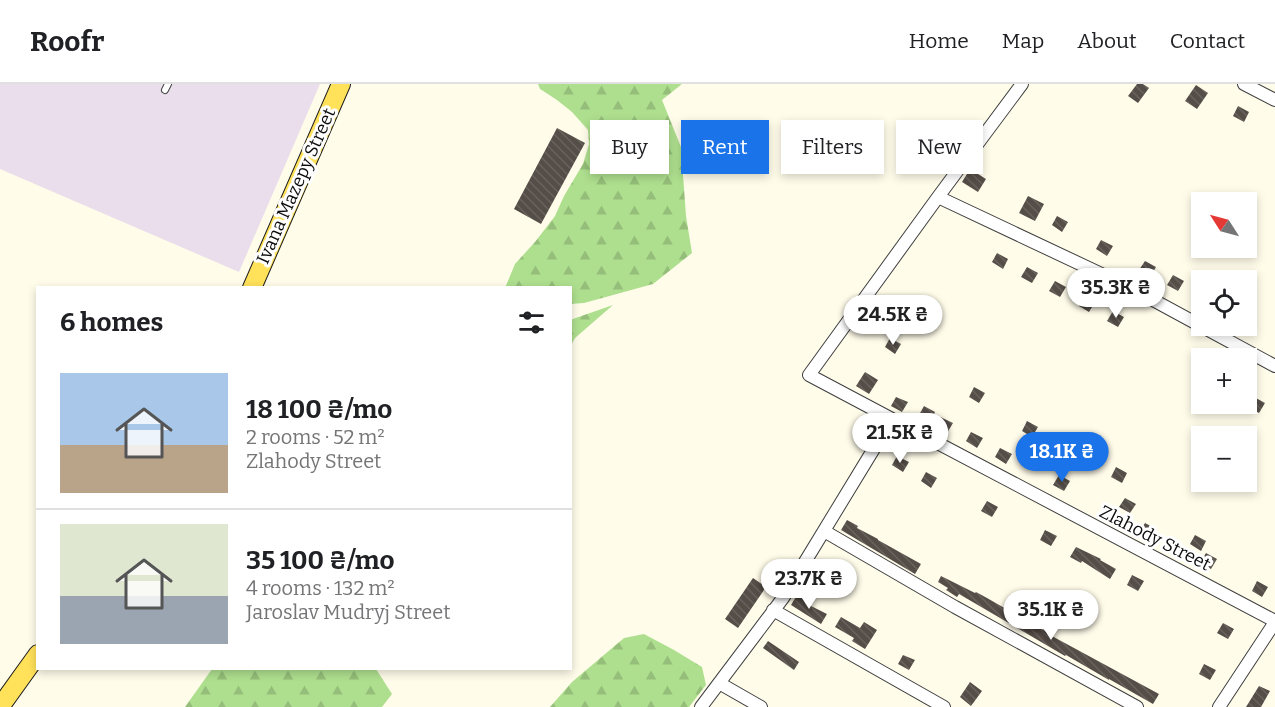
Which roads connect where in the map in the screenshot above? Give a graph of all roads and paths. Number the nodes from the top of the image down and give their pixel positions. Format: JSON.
{"nodes":[{"id":1,"x":341,"y":84,"type":"edge"},
{"id":2,"x":1022,"y":84,"type":"edge"},
{"id":3,"x":1244,"y":84,"type":"edge"},
{"id":4,"x":1275,"y":100,"type":"edge"},
{"id":5,"x":938,"y":196,"type":"junction"},
{"id":6,"x":253,"y":286,"type":"edge"},
{"id":7,"x":1275,"y":366,"type":"edge"},
{"id":8,"x":892,"y":419,"type":"junction"},
{"id":9,"x":824,"y":531,"type":"junction"},
{"id":10,"x":773,"y":610,"type":"junction"},
{"id":11,"x":1275,"y":622,"type":"edge"},
{"id":12,"x":36,"y":657,"type":"edge"},
{"id":13,"x":719,"y":683,"type":"junction"},
{"id":14,"x":0,"y":706,"type":"edge"},
{"id":15,"x":701,"y":707,"type":"edge"},
{"id":16,"x":761,"y":707,"type":"edge"},
{"id":17,"x":944,"y":707,"type":"edge"},
{"id":18,"x":1137,"y":707,"type":"edge"},
{"id":19,"x":1219,"y":707,"type":"edge"}],
"edges":[{"from":1,"to":6,"type":"main road","name":"Ivana Mazepy Street"},
{"from":2,"to":5,"type":"street"},
{"from":3,"to":4,"type":"street"},
{"from":5,"to":7,"type":"street"},
{"from":5,"to":8,"type":"street","name":"Zlahody Street"},
{"from":8,"to":9,"type":"street"},
{"from":8,"to":11,"type":"street","name":"Zlahody Street"},
{"from":9,"to":10,"type":"street"},
{"from":9,"to":18,"type":"street"},
{"from":10,"to":13,"type":"street"},
{"from":10,"to":17,"type":"street"},
{"from":11,"to":19,"type":"street"},
{"from":12,"to":14,"type":"main road"},
{"from":13,"to":15,"type":"street"},
{"from":13,"to":16,"type":"street"}]}
